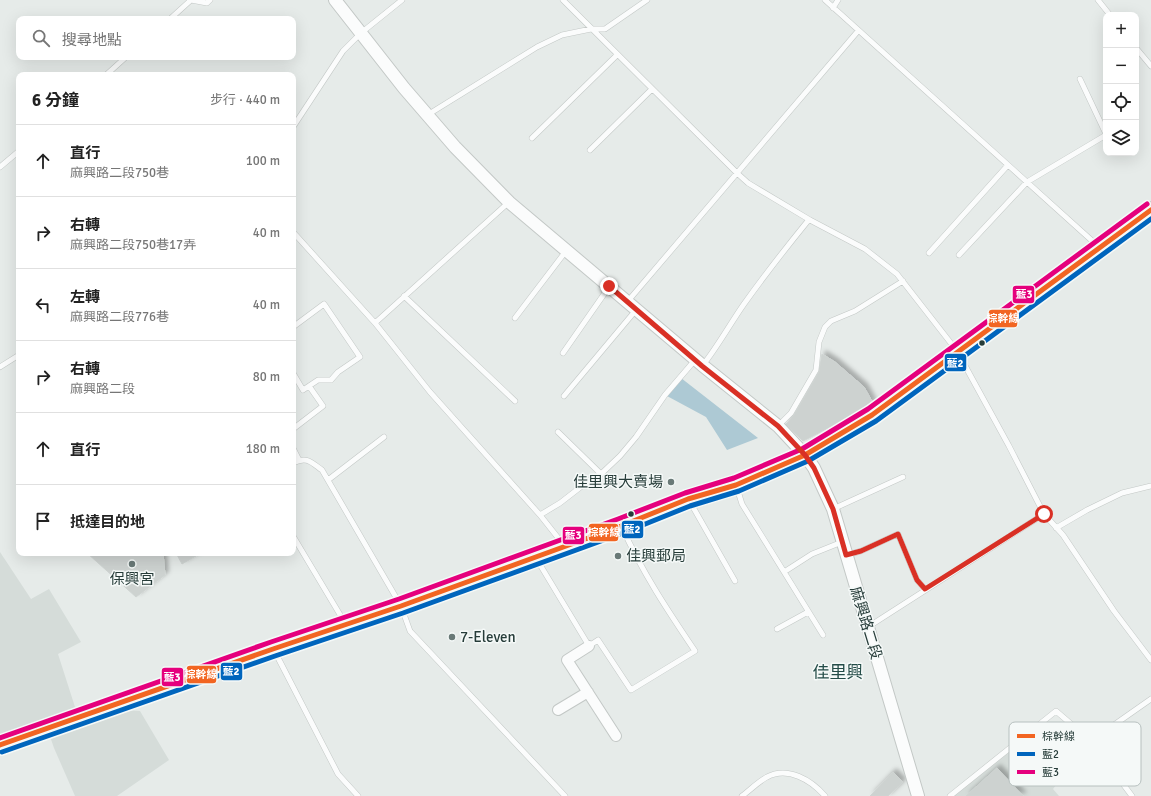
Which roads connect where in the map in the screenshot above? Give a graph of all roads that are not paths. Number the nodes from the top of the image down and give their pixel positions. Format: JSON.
{"nodes":[{"id":1,"x":191,"y":0,"type":"edge"},
{"id":2,"x":210,"y":0,"type":"edge"},
{"id":3,"x":335,"y":0,"type":"edge"},
{"id":4,"x":402,"y":0,"type":"edge"},
{"id":5,"x":563,"y":0,"type":"edge"},
{"id":6,"x":647,"y":0,"type":"edge"},
{"id":7,"x":825,"y":0,"type":"edge"},
{"id":8,"x":838,"y":0,"type":"edge"},
{"id":9,"x":1098,"y":0,"type":"edge"},
{"id":10,"x":833,"y":8,"type":"junction"},
{"id":11,"x":1108,"y":12,"type":"edge"},
{"id":12,"x":173,"y":16,"type":"edge"},
{"id":13,"x":591,"y":29,"type":"junction"},
{"id":14,"x":858,"y":31,"type":"junction"},
{"id":15,"x":361,"y":33,"type":"junction"},
{"id":16,"x":1139,"y":52,"type":"edge"},
{"id":17,"x":617,"y":55,"type":"junction"},
{"id":18,"x":123,"y":60,"type":"edge"},
{"id":19,"x":1151,"y":66,"type":"edge"},
{"id":20,"x":109,"y":72,"type":"edge"},
{"id":21,"x":1080,"y":79,"type":"dead end"},
{"id":22,"x":652,"y":89,"type":"junction"},
{"id":23,"x":429,"y":114,"type":"junction"},
{"id":24,"x":296,"y":122,"type":"edge"},
{"id":25,"x":1103,"y":129,"type":"edge"},
{"id":26,"x":1103,"y":137,"type":"edge"},
{"id":27,"x":532,"y":138,"type":"dead end"},
{"id":28,"x":590,"y":150,"type":"dead end"},
{"id":29,"x":16,"y":154,"type":"edge"},
{"id":30,"x":1008,"y":165,"type":"junction"},
{"id":31,"x":0,"y":167,"type":"edge"},
{"id":32,"x":737,"y":173,"type":"junction"},
{"id":33,"x":1027,"y":182,"type":"junction"},
{"id":34,"x":509,"y":202,"type":"junction"},
{"id":35,"x":1151,"y":210,"type":"edge"},
{"id":36,"x":810,"y":220,"type":"junction"},
{"id":37,"x":296,"y":235,"type":"edge"},
{"id":38,"x":1100,"y":247,"type":"junction"},
{"id":39,"x":566,"y":250,"type":"junction"},
{"id":40,"x":929,"y":253,"type":"dead end"},
{"id":41,"x":959,"y":255,"type":"dead end"},
{"id":42,"x":903,"y":281,"type":"junction"},
{"id":43,"x":609,"y":286,"type":"junction"},
{"id":44,"x":404,"y":296,"type":"junction"},
{"id":45,"x":632,"y":305,"type":"junction"},
{"id":46,"x":515,"y":318,"type":"dead end"},
{"id":47,"x":375,"y":323,"type":"junction"},
{"id":48,"x":296,"y":325,"type":"edge"},
{"id":49,"x":957,"y":351,"type":"junction"},
{"id":50,"x":563,"y":353,"type":"dead end"},
{"id":51,"x":16,"y":357,"type":"edge"},
{"id":52,"x":699,"y":362,"type":"junction"},
{"id":53,"x":0,"y":367,"type":"edge"},
{"id":54,"x":296,"y":378,"type":"edge"},
{"id":55,"x":309,"y":386,"type":"junction"},
{"id":56,"x":564,"y":396,"type":"dead end"},
{"id":57,"x":515,"y":401,"type":"dead end"},
{"id":58,"x":778,"y":426,"type":"junction"},
{"id":59,"x":296,"y":427,"type":"edge"},
{"id":60,"x":558,"y":432,"type":"dead end"},
{"id":61,"x":384,"y":437,"type":"dead end"},
{"id":62,"x":296,"y":454,"type":"edge"},
{"id":63,"x":805,"y":455,"type":"junction"},
{"id":64,"x":299,"y":460,"type":"junction"},
{"id":65,"x":296,"y":462,"type":"edge"},
{"id":66,"x":601,"y":474,"type":"junction"},
{"id":67,"x":903,"y":477,"type":"dead end"},
{"id":68,"x":328,"y":480,"type":"junction"},
{"id":69,"x":736,"y":485,"type":"junction"},
{"id":70,"x":1151,"y":486,"type":"edge"},
{"id":71,"x":688,"y":499,"type":"junction"},
{"id":72,"x":833,"y":509,"type":"junction"},
{"id":73,"x":1044,"y":514,"type":"junction"},
{"id":74,"x":540,"y":515,"type":"junction"},
{"id":75,"x":621,"y":526,"type":"junction"},
{"id":76,"x":1056,"y":528,"type":"junction"},
{"id":77,"x":296,"y":541,"type":"edge"},
{"id":78,"x":842,"y":542,"type":"junction"},
{"id":79,"x":565,"y":546,"type":"junction"},
{"id":80,"x":846,"y":555,"type":"junction"},
{"id":81,"x":536,"y":557,"type":"junction"},
{"id":82,"x":784,"y":572,"type":"junction"},
{"id":83,"x":735,"y":581,"type":"dead end"},
{"id":84,"x":925,"y":589,"type":"junction"},
{"id":85,"x":401,"y":606,"type":"junction"},
{"id":86,"x":808,"y":612,"type":"junction"},
{"id":87,"x":346,"y":624,"type":"junction"},
{"id":88,"x":867,"y":627,"type":"junction"},
{"id":89,"x":777,"y":629,"type":"dead end"},
{"id":90,"x":823,"y":635,"type":"dead end"},
{"id":91,"x":589,"y":646,"type":"junction"},
{"id":92,"x":273,"y":648,"type":"junction"},
{"id":93,"x":1151,"y":660,"type":"edge"},
{"id":94,"x":588,"y":692,"type":"junction"},
{"id":95,"x":1151,"y":699,"type":"edge"},
{"id":96,"x":558,"y":710,"type":"dead end"},
{"id":97,"x":1042,"y":722,"type":"edge"},
{"id":98,"x":1069,"y":722,"type":"edge"},
{"id":99,"x":1118,"y":722,"type":"edge"},
{"id":100,"x":616,"y":736,"type":"dead end"},
{"id":101,"x":0,"y":745,"type":"edge"},
{"id":102,"x":1009,"y":749,"type":"edge"},
{"id":103,"x":1125,"y":786,"type":"edge"},
{"id":104,"x":358,"y":796,"type":"edge"},
{"id":105,"x":565,"y":796,"type":"edge"},
{"id":106,"x":742,"y":796,"type":"edge"},
{"id":107,"x":825,"y":796,"type":"edge"},
{"id":108,"x":918,"y":796,"type":"edge"},
{"id":109,"x":950,"y":796,"type":"edge"},
{"id":110,"x":1132,"y":796,"type":"edge"}],
"edges":[{"from":1,"to":2,"type":"lane"},
{"from":1,"to":12,"type":"lane"},
{"from":3,"to":15,"type":"street","name":"麻興路二段"},
{"from":4,"to":15,"type":"lane"},
{"from":5,"to":13,"type":"lane"},
{"from":6,"to":13,"type":"lane"},
{"from":7,"to":10,"type":"lane"},
{"from":8,"to":10,"type":"lane"},
{"from":9,"to":11,"type":"lane"},
{"from":10,"to":14,"type":"lane"},
{"from":13,"to":17,"type":"lane"},
{"from":13,"to":23,"type":"lane"},
{"from":14,"to":30,"type":"lane"},
{"from":14,"to":32,"type":"lane"},
{"from":15,"to":23,"type":"street","name":"麻興路二段"},
{"from":15,"to":24,"type":"lane"},
{"from":16,"to":19,"type":"lane"},
{"from":17,"to":22,"type":"lane"},
{"from":17,"to":27,"type":"lane"},
{"from":18,"to":20,"type":"lane"},
{"from":21,"to":25,"type":"lane"},
{"from":22,"to":28,"type":"lane"},
{"from":22,"to":32,"type":"lane"},
{"from":23,"to":34,"type":"street","name":"麻興路二段"},
{"from":26,"to":33,"type":"lane"},
{"from":29,"to":31,"type":"lane"},
{"from":30,"to":33,"type":"lane"},
{"from":30,"to":40,"type":"lane"},
{"from":32,"to":36,"type":"lane"},
{"from":32,"to":45,"type":"lane"},
{"from":33,"to":38,"type":"lane"},
{"from":33,"to":41,"type":"lane"},
{"from":34,"to":39,"type":"street","name":"麻興路二段"},
{"from":34,"to":44,"type":"lane"},
{"from":35,"to":38,"type":"main road"},
{"from":36,"to":42,"type":"lane"},
{"from":36,"to":52,"type":"lane"},
{"from":37,"to":47,"type":"lane"},
{"from":38,"to":49,"type":"main road"},
{"from":39,"to":43,"type":"street","name":"麻興路二段"},
{"from":39,"to":46,"type":"lane"},
{"from":42,"to":49,"type":"lane"},
{"from":42,"to":58,"type":"lane"},
{"from":43,"to":45,"type":"street","name":"麻興路二段"},
{"from":43,"to":50,"type":"lane"},
{"from":44,"to":47,"type":"lane"},
{"from":44,"to":57,"type":"lane"},
{"from":45,"to":52,"type":"street","name":"麻興路二段"},
{"from":45,"to":56,"type":"lane"},
{"from":47,"to":74,"type":"lane"},
{"from":48,"to":55,"type":"lane"},
{"from":49,"to":63,"type":"main road"},
{"from":49,"to":73,"type":"lane"},
{"from":51,"to":53,"type":"lane"},
{"from":52,"to":58,"type":"street","name":"麻興路二段"},
{"from":52,"to":66,"type":"lane"},
{"from":54,"to":55,"type":"lane"},
{"from":55,"to":59,"type":"lane"},
{"from":58,"to":63,"type":"street","name":"麻興路二段"},
{"from":60,"to":66,"type":"lane"},
{"from":61,"to":68,"type":"lane"},
{"from":62,"to":64,"type":"lane"},
{"from":63,"to":69,"type":"main road"},
{"from":63,"to":72,"type":"street","name":"麻興路二段"},
{"from":64,"to":65,"type":"lane"},
{"from":64,"to":68,"type":"lane"},
{"from":66,"to":74,"type":"lane"},
{"from":67,"to":72,"type":"lane"},
{"from":68,"to":85,"type":"lane"},
{"from":69,"to":71,"type":"main road"},
{"from":69,"to":82,"type":"lane"},
{"from":70,"to":76,"type":"lane"},
{"from":71,"to":75,"type":"main road"},
{"from":71,"to":83,"type":"lane"},
{"from":72,"to":78,"type":"street","name":"麻興路二段"},
{"from":73,"to":76,"type":"lane"},
{"from":73,"to":84,"type":"lane"},
{"from":74,"to":79,"type":"lane"},
{"from":75,"to":79,"type":"main road"},
{"from":75,"to":91,"type":"lane"},
{"from":76,"to":93,"type":"lane"},
{"from":77,"to":87,"type":"lane"},
{"from":78,"to":80,"type":"street","name":"麻興路二段"},
{"from":78,"to":82,"type":"lane"},
{"from":79,"to":81,"type":"main road"},
{"from":80,"to":84,"type":"lane"},
{"from":80,"to":88,"type":"street","name":"麻興路二段"},
{"from":81,"to":85,"type":"main road"},
{"from":81,"to":91,"type":"lane"},
{"from":82,"to":86,"type":"lane"},
{"from":84,"to":88,"type":"lane"},
{"from":85,"to":87,"type":"main road"},
{"from":85,"to":105,"type":"lane"},
{"from":86,"to":89,"type":"lane"},
{"from":86,"to":90,"type":"lane"},
{"from":87,"to":92,"type":"main road"},
{"from":88,"to":108,"type":"street","name":"麻興路二段"},
{"from":91,"to":94,"type":"street"},
{"from":92,"to":101,"type":"main road"},
{"from":92,"to":104,"type":"lane"},
{"from":94,"to":96,"type":"street"},
{"from":94,"to":100,"type":"street"},
{"from":95,"to":99,"type":"lane"},
{"from":97,"to":98,"type":"lane"},
{"from":102,"to":109,"type":"lane"},
{"from":103,"to":110,"type":"lane"},
{"from":106,"to":107,"type":"lane"}]}
